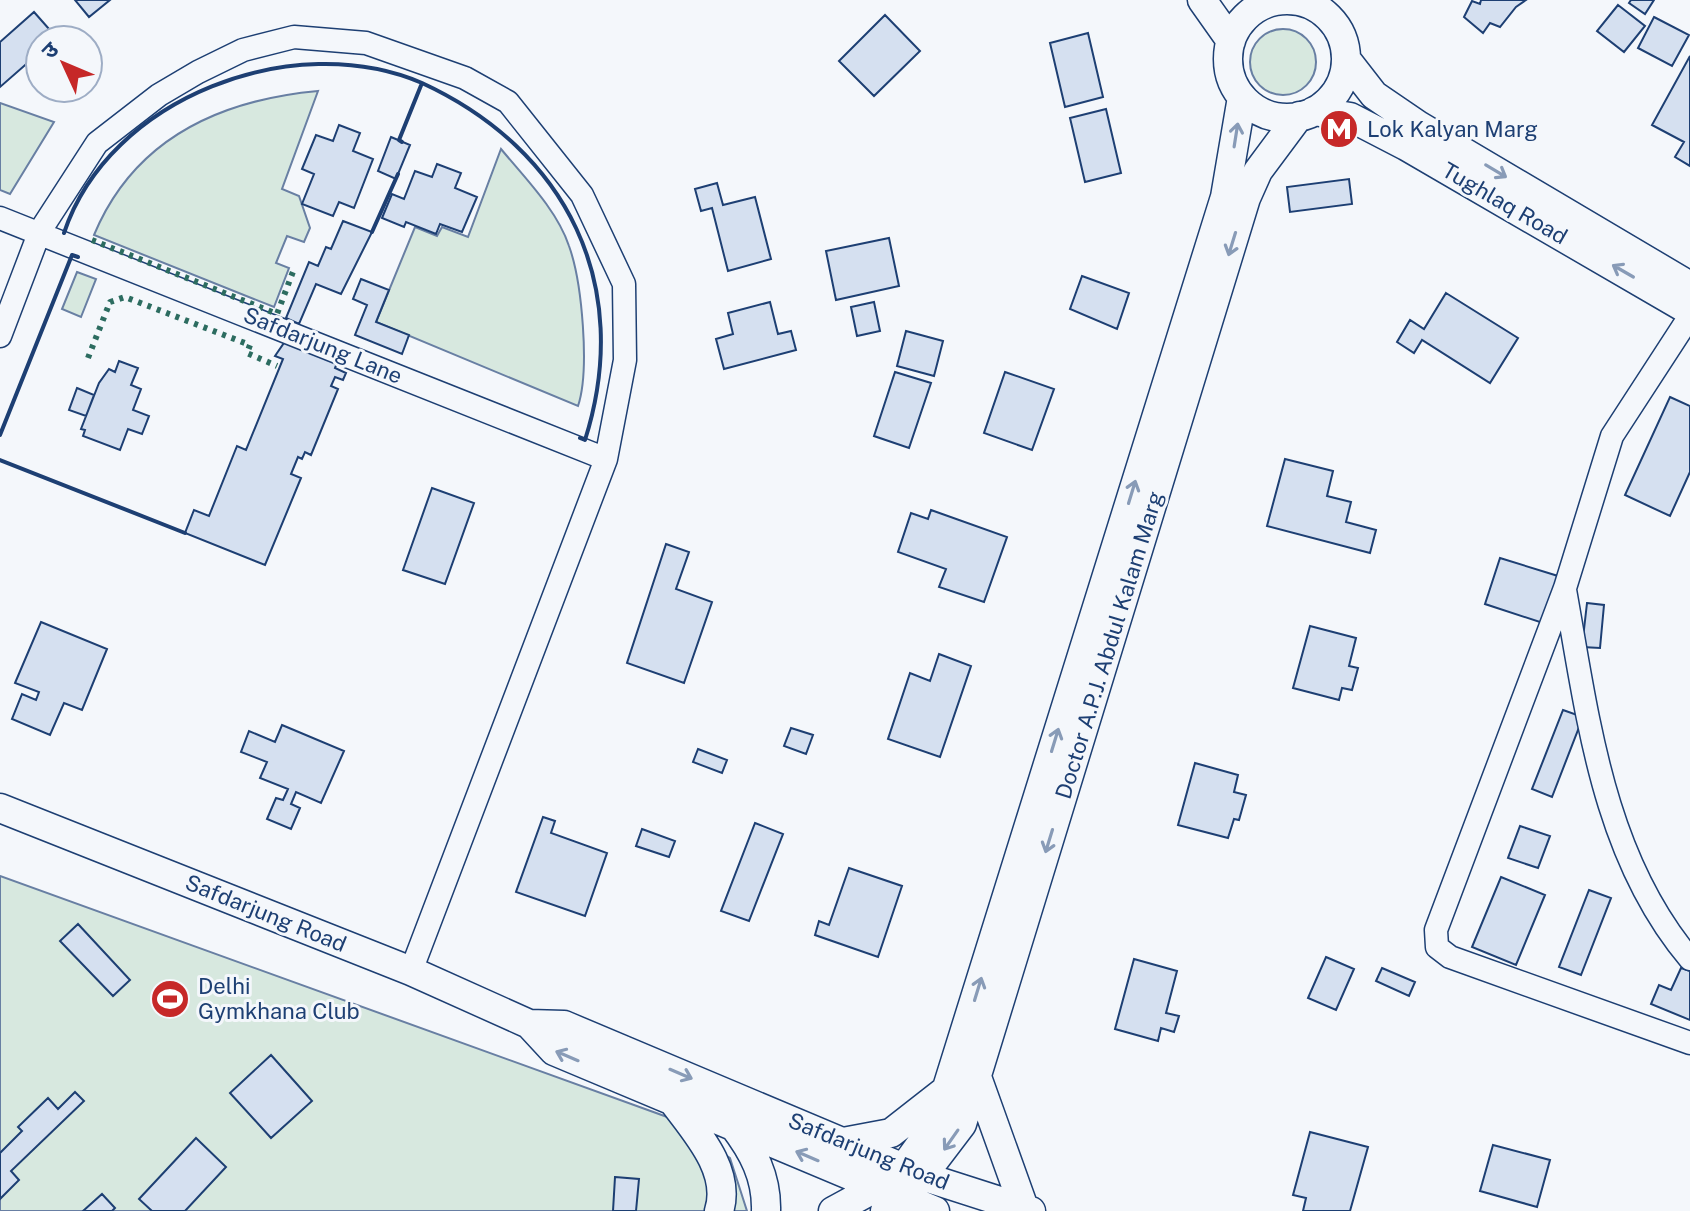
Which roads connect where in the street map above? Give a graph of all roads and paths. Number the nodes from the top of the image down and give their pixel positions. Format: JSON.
{"nodes":[{"id":1,"x":1202,"y":0,"type":"edge"},
{"id":2,"x":1266,"y":2,"type":"edge"},
{"id":3,"x":1328,"y":9,"type":"edge"},
{"id":4,"x":1231,"y":41,"type":"junction"},
{"id":5,"x":1346,"y":59,"type":"junction"},
{"id":6,"x":1242,"y":97,"type":"junction"},
{"id":7,"x":1307,"y":114,"type":"junction"},
{"id":8,"x":0,"y":218,"type":"edge"},
{"id":9,"x":40,"y":231,"type":"junction"},
{"id":10,"x":1690,"y":286,"type":"edge"},
{"id":11,"x":1690,"y":313,"type":"edge"},
{"id":12,"x":0,"y":336,"type":"edge"},
{"id":13,"x":606,"y":459,"type":"junction"},
{"id":14,"x":1565,"y":588,"type":"junction"},
{"id":15,"x":0,"y":808,"type":"edge"},
{"id":16,"x":1690,"y":959,"type":"edge"},
{"id":17,"x":411,"y":971,"type":"junction"},
{"id":18,"x":529,"y":1024,"type":"junction"},
{"id":19,"x":978,"y":1029,"type":"junction"},
{"id":20,"x":1690,"y":1043,"type":"edge"},
{"id":21,"x":977,"y":1077,"type":"junction"},
{"id":22,"x":946,"y":1090,"type":"junction"},
{"id":23,"x":672,"y":1100,"type":"junction"},
{"id":24,"x":732,"y":1124,"type":"junction"},
{"id":25,"x":843,"y":1142,"type":"junction"},
{"id":26,"x":915,"y":1171,"type":"junction"},
{"id":27,"x":890,"y":1199,"type":"edge"},
{"id":28,"x":1027,"y":1210,"type":"edge"},
{"id":29,"x":719,"y":1211,"type":"edge"},
{"id":30,"x":766,"y":1211,"type":"edge"},
{"id":31,"x":833,"y":1211,"type":"edge"},
{"id":32,"x":935,"y":1211,"type":"edge"}],
"edges":[{"from":1,"to":4,"type":"main road"},
{"from":2,"to":3,"type":"main road"},
{"from":2,"to":4,"type":"main road"},
{"from":3,"to":5,"type":"main road"},
{"from":4,"to":6,"type":"main road"},
{"from":5,"to":7,"type":"main road"},
{"from":5,"to":10,"type":"main road","name":"Tughlaq Road","one_way":true},
{"from":6,"to":7,"type":"main road"},
{"from":19,"to":6,"type":"main road","name":"Doctor A.P.J. Abdul Kalam Marg","one_way":true},
{"from":11,"to":7,"type":"main road","name":"Tughlaq Road","one_way":true},
{"from":7,"to":19,"type":"main road","name":"Doctor A.P.J. Abdul Kalam Marg","one_way":true},
{"from":8,"to":9,"type":"street","name":"Safdarjung Lane"},
{"from":9,"to":12,"type":"street"},
{"from":9,"to":13,"type":"street","name":"Safdarjung Lane"},
{"from":9,"to":13,"type":"street"},
{"from":11,"to":14,"type":"street"},
{"from":13,"to":17,"type":"street"},
{"from":14,"to":16,"type":"street"},
{"from":14,"to":20,"type":"street"},
{"from":15,"to":17,"type":"main road","name":"Safdarjung Road"},
{"from":17,"to":18,"type":"main road","name":"Safdarjung Road"},
{"from":23,"to":18,"type":"main road","name":"Safdarjung Road","one_way":true},
{"from":18,"to":25,"type":"main road","name":"Safdarjung Road","one_way":true},
{"from":19,"to":21,"type":"main road","name":"Doctor A.P.J. Abdul Kalam Marg"},
{"from":19,"to":22,"type":"main road","name":"Doctor A.P.J. Abdul Kalam Marg"},
{"from":21,"to":26,"type":"main road","name":"Doctor A.P.J. Abdul Kalam Marg","one_way":true},
{"from":21,"to":28,"type":"main road"},
{"from":22,"to":25,"type":"main road"},
{"from":22,"to":26,"type":"main road","name":"Doctor A.P.J. Abdul Kalam Marg"},
{"from":23,"to":24,"type":"main road","name":"Safdarjung Road"},
{"from":23,"to":29,"type":"main road"},
{"from":27,"to":24,"type":"main road","name":"Safdarjung Road","one_way":true},
{"from":24,"to":30,"type":"main road"},
{"from":25,"to":26,"type":"main road","name":"Safdarjung Road"},
{"from":26,"to":27,"type":"main road"},
{"from":26,"to":28,"type":"main road","name":"Safdarjung Road"},
{"from":27,"to":31,"type":"main road"},
{"from":27,"to":32,"type":"main road","name":"Safdarjung Road"}]}
